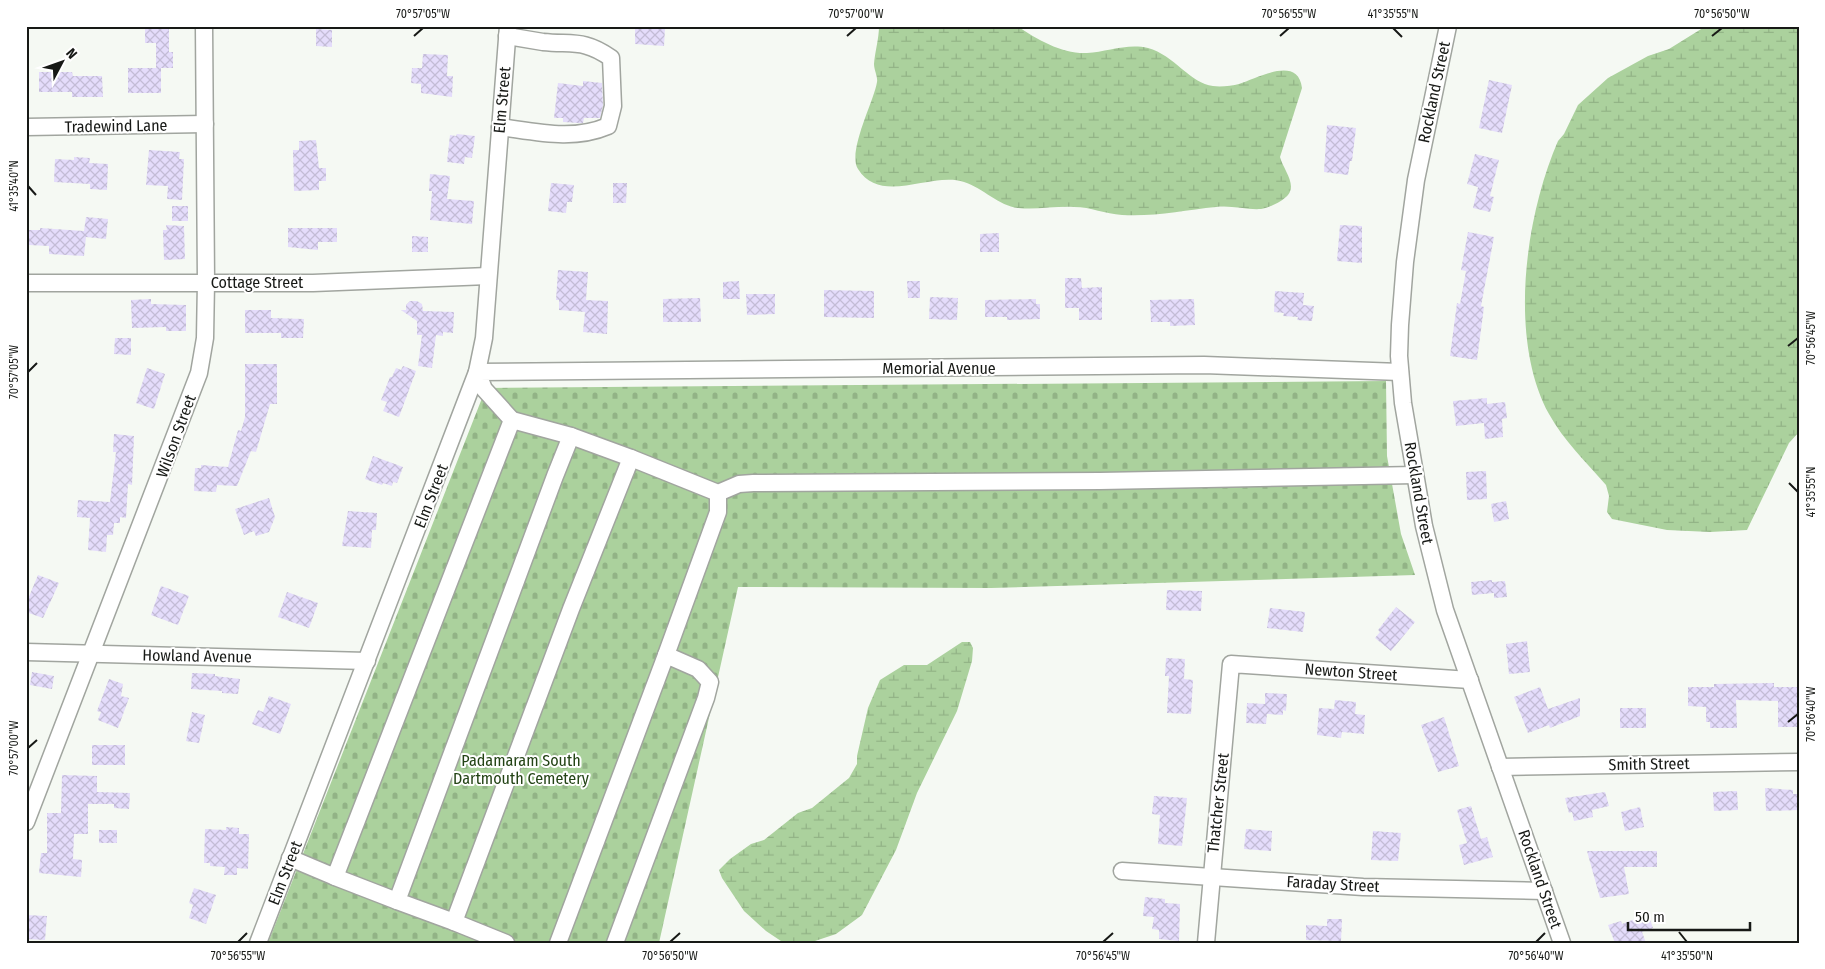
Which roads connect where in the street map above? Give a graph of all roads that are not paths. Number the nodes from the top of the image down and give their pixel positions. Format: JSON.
{"nodes":[{"id":1,"x":204,"y":26,"type":"edge"},
{"id":2,"x":1448,"y":26,"type":"edge"},
{"id":3,"x":508,"y":31,"type":"edge"},
{"id":4,"x":205,"y":124,"type":"junction"},
{"id":5,"x":26,"y":127,"type":"edge"},
{"id":6,"x":500,"y":127,"type":"junction"},
{"id":7,"x":488,"y":276,"type":"junction"},
{"id":8,"x":206,"y":282,"type":"junction"},
{"id":9,"x":26,"y":283,"type":"edge"},
{"id":10,"x":477,"y":372,"type":"junction"},
{"id":11,"x":1400,"y":372,"type":"junction"},
{"id":12,"x":512,"y":420,"type":"junction"},
{"id":13,"x":570,"y":436,"type":"junction"},
{"id":14,"x":630,"y":458,"type":"junction"},
{"id":15,"x":1415,"y":475,"type":"junction"},
{"id":16,"x":718,"y":493,"type":"junction"},
{"id":17,"x":26,"y":652,"type":"edge"},
{"id":18,"x":91,"y":654,"type":"junction"},
{"id":19,"x":666,"y":655,"type":"junction"},
{"id":20,"x":367,"y":661,"type":"junction"},
{"id":21,"x":1231,"y":664,"type":"joint"},
{"id":22,"x":1470,"y":680,"type":"junction"},
{"id":23,"x":1799,"y":762,"type":"edge"},
{"id":24,"x":1500,"y":767,"type":"junction"},
{"id":25,"x":26,"y":822,"type":"edge"},
{"id":26,"x":290,"y":858,"type":"junction"},
{"id":27,"x":1122,"y":871,"type":"dead end"},
{"id":28,"x":335,"y":877,"type":"junction"},
{"id":29,"x":1211,"y":878,"type":"junction"},
{"id":30,"x":1544,"y":891,"type":"junction"},
{"id":31,"x":397,"y":901,"type":"junction"},
{"id":32,"x":454,"y":922,"type":"junction"},
{"id":33,"x":258,"y":943,"type":"edge"},
{"id":34,"x":506,"y":943,"type":"edge"},
{"id":35,"x":558,"y":943,"type":"edge"},
{"id":36,"x":615,"y":943,"type":"edge"},
{"id":37,"x":1206,"y":943,"type":"edge"},
{"id":38,"x":1562,"y":943,"type":"edge"}],
"edges":[{"from":1,"to":4,"type":"street","name":"Wilson Street"},
{"from":2,"to":11,"type":"street","name":"Rockland Street"},
{"from":3,"to":6,"type":"street","name":"Elm Street"},
{"from":3,"to":6,"type":"street"},
{"from":4,"to":5,"type":"street","name":"Tradewind Lane"},
{"from":4,"to":8,"type":"street","name":"Wilson Street"},
{"from":6,"to":7,"type":"street","name":"Elm Street"},
{"from":7,"to":8,"type":"street","name":"Cottage Street"},
{"from":7,"to":10,"type":"street","name":"Elm Street"},
{"from":8,"to":9,"type":"street","name":"Cottage Street"},
{"from":8,"to":18,"type":"street","name":"Wilson Street"},
{"from":10,"to":11,"type":"street","name":"Memorial Avenue"},
{"from":10,"to":12,"type":"street"},
{"from":10,"to":20,"type":"street","name":"Elm Street"},
{"from":11,"to":15,"type":"street","name":"Rockland Street"},
{"from":12,"to":13,"type":"street"},
{"from":12,"to":28,"type":"street"},
{"from":13,"to":14,"type":"street"},
{"from":13,"to":31,"type":"street"},
{"from":14,"to":16,"type":"street"},
{"from":14,"to":32,"type":"street"},
{"from":15,"to":16,"type":"street"},
{"from":15,"to":22,"type":"street","name":"Rockland Street"},
{"from":16,"to":19,"type":"street"},
{"from":17,"to":18,"type":"street","name":"Howland Avenue"},
{"from":18,"to":20,"type":"street","name":"Howland Avenue"},
{"from":18,"to":25,"type":"street","name":"Wilson Street"},
{"from":19,"to":35,"type":"street"},
{"from":19,"to":36,"type":"street"},
{"from":20,"to":26,"type":"street","name":"Elm Street"},
{"from":21,"to":22,"type":"street","name":"Newton Street"},
{"from":21,"to":29,"type":"street","name":"Thatcher Street"},
{"from":22,"to":24,"type":"street","name":"Rockland Street"},
{"from":23,"to":24,"type":"street","name":"Smith Street"},
{"from":24,"to":30,"type":"street","name":"Rockland Street"},
{"from":26,"to":28,"type":"street"},
{"from":26,"to":33,"type":"street","name":"Elm Street"},
{"from":27,"to":29,"type":"street","name":"Faraday Street"},
{"from":28,"to":31,"type":"street"},
{"from":29,"to":30,"type":"street","name":"Faraday Street"},
{"from":29,"to":37,"type":"street","name":"Thatcher Street"},
{"from":30,"to":38,"type":"street","name":"Rockland Street"},
{"from":31,"to":32,"type":"street"},
{"from":32,"to":34,"type":"street"}]}
